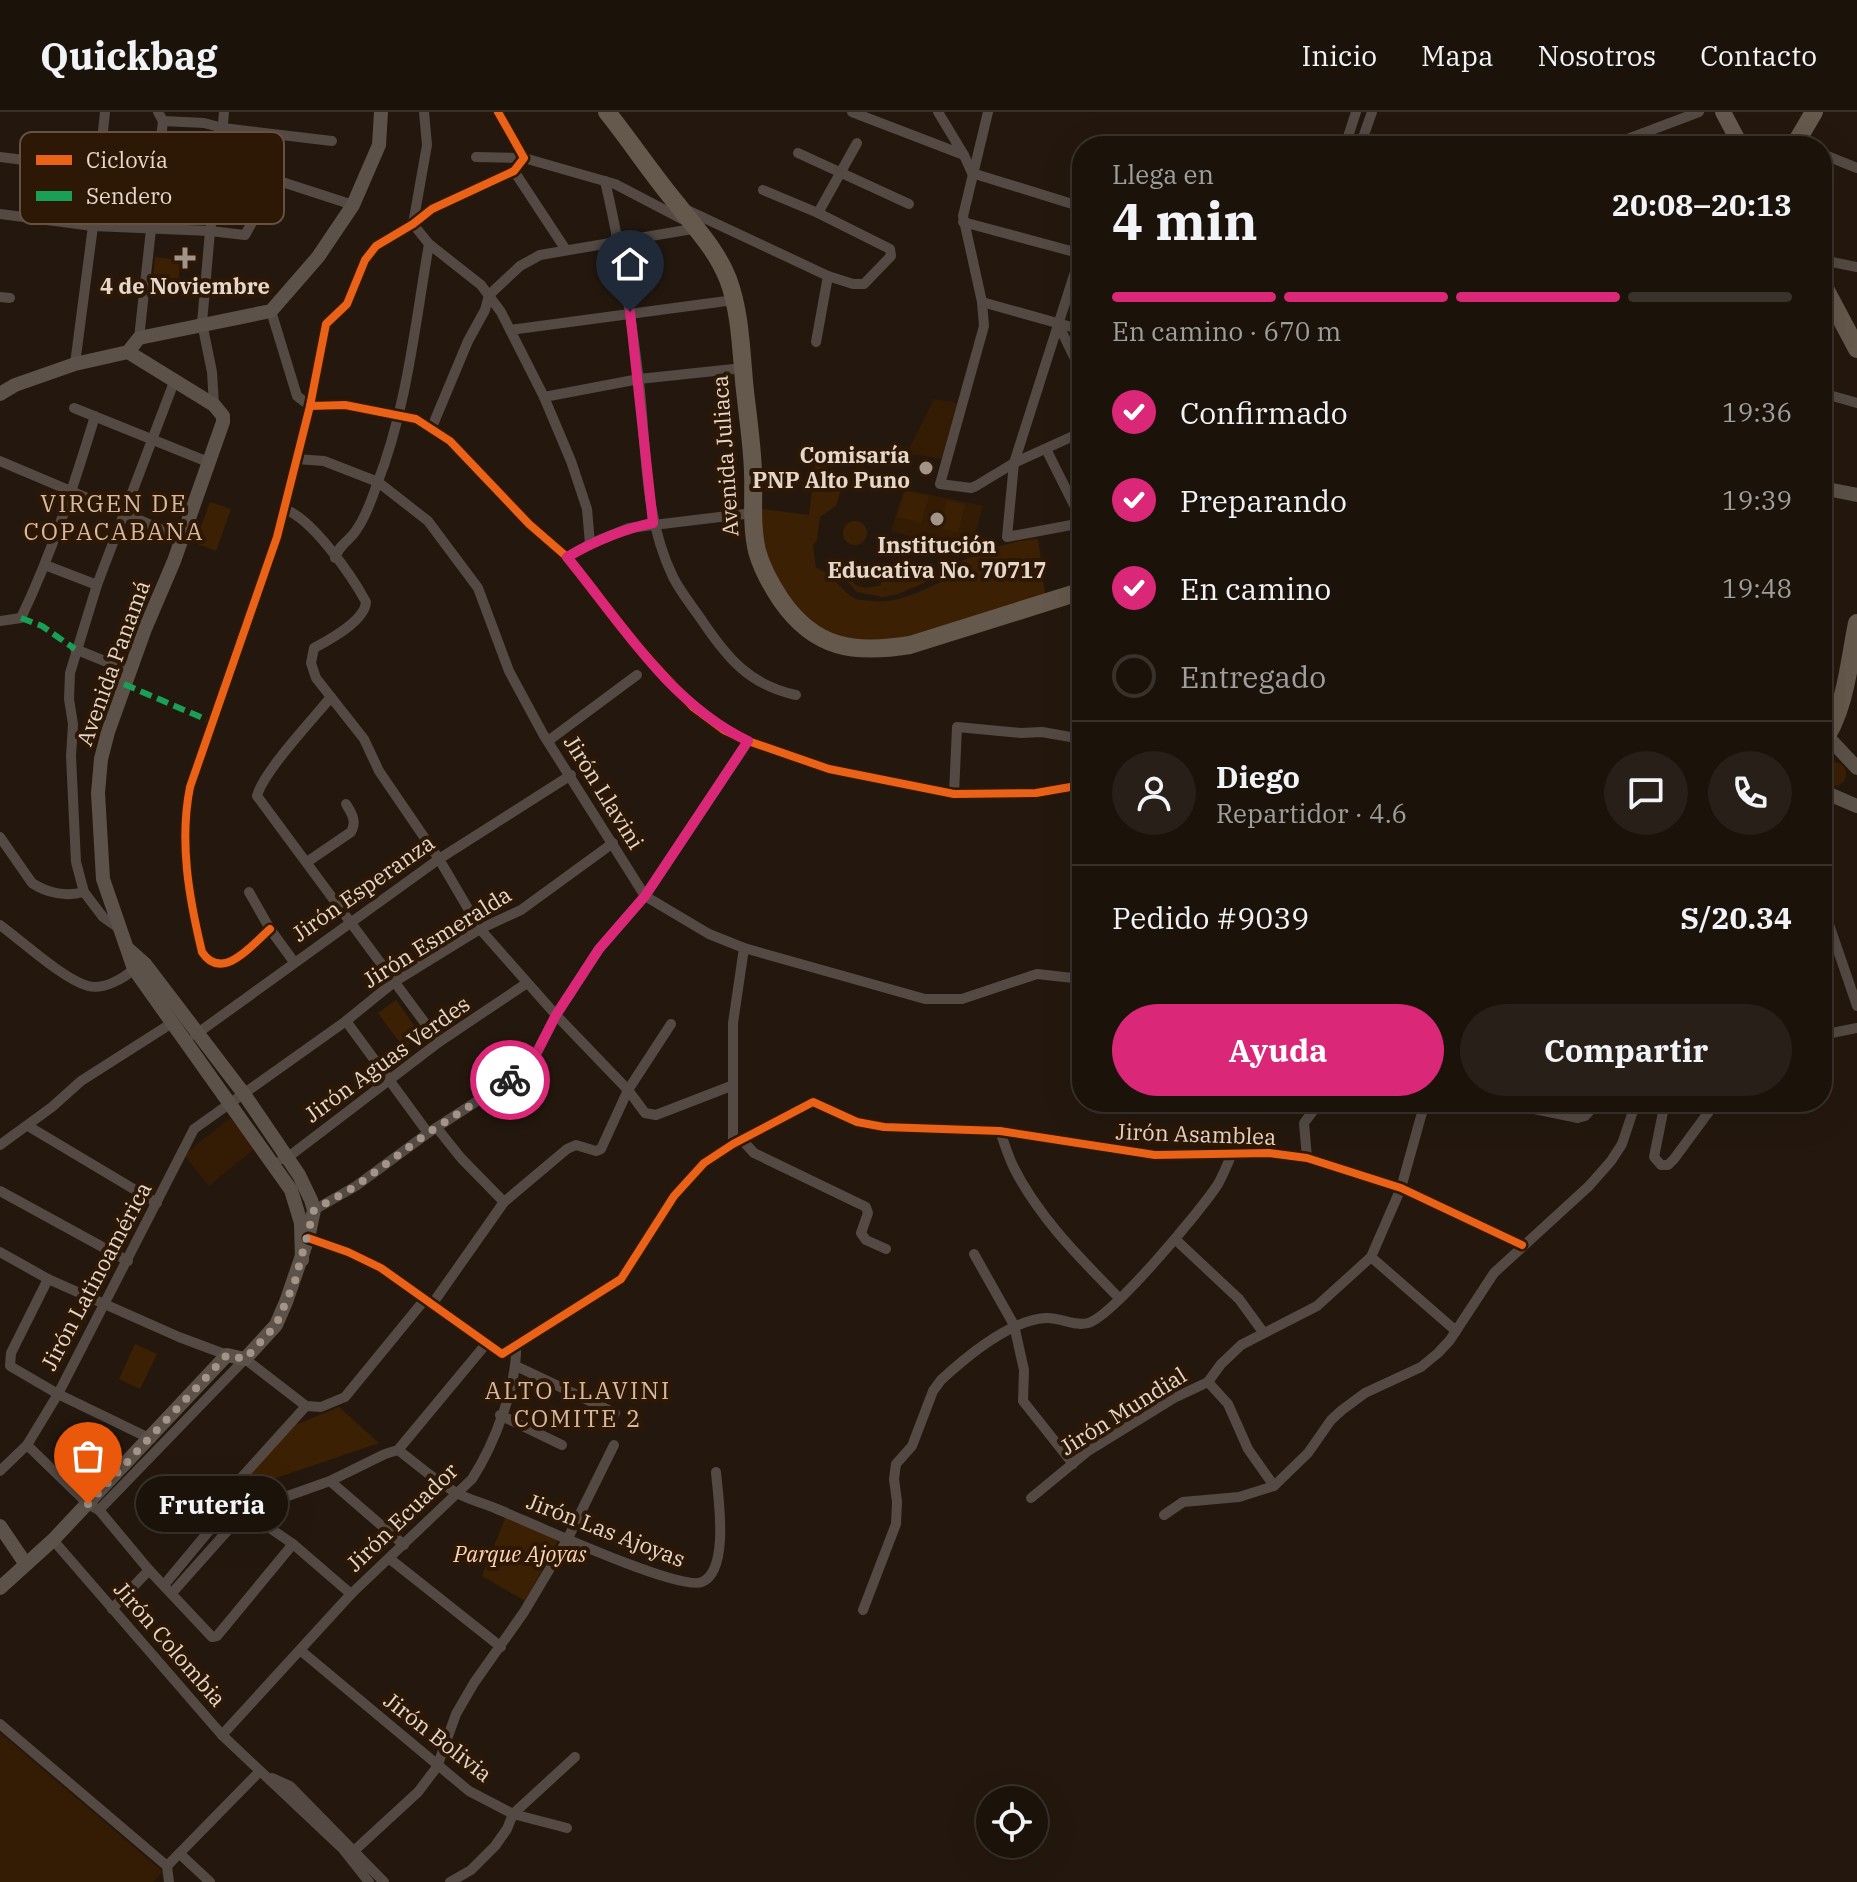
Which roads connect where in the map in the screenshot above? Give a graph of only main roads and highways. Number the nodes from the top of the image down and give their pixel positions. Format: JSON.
{"nodes":[{"id":1,"x":1723,"y":112,"type":"edge"},
{"id":2,"x":1814,"y":112,"type":"edge"},
{"id":3,"x":608,"y":113,"type":"edge"},
{"id":4,"x":1736,"y":136,"type":"edge"},
{"id":5,"x":1802,"y":136,"type":"edge"},
{"id":6,"x":1832,"y":302,"type":"edge"},
{"id":7,"x":1857,"y":349,"type":"edge"},
{"id":8,"x":1072,"y":594,"type":"edge"},
{"id":9,"x":1857,"y":623,"type":"edge"},
{"id":10,"x":1832,"y":721,"type":"edge"}],
"edges":[{"from":1,"to":4,"type":"main road"},
{"from":2,"to":5,"type":"highway"},
{"from":3,"to":8,"type":"highway","name":"Avenida Juliaca"},
{"from":6,"to":7,"type":"highway"},
{"from":9,"to":10,"type":"highway"}]}
